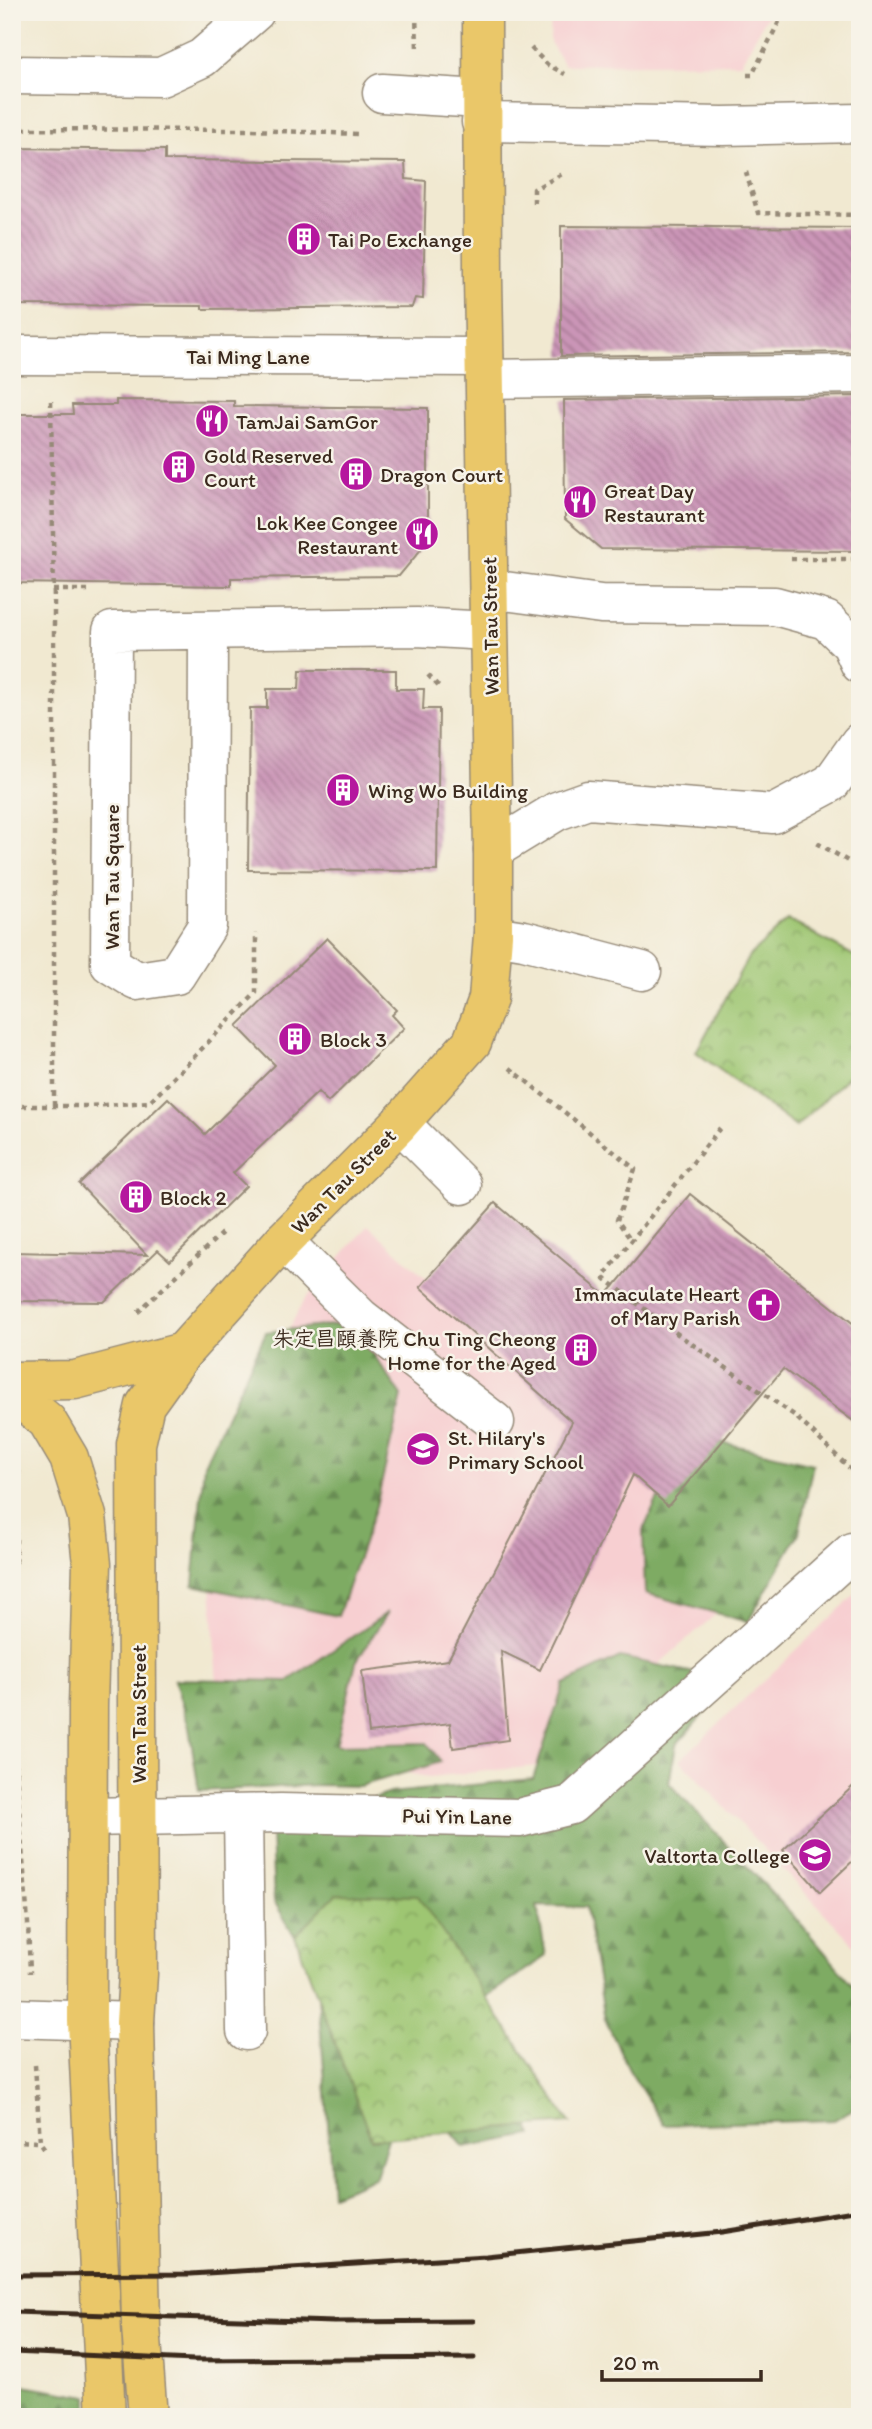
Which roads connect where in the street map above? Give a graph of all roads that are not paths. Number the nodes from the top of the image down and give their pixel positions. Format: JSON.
{"nodes":[{"id":1,"x":255,"y":12,"type":"edge"},
{"id":2,"x":482,"y":12,"type":"edge"},
{"id":3,"x":12,"y":75,"type":"edge"},
{"id":4,"x":382,"y":93,"type":"dead end"},
{"id":5,"x":481,"y":111,"type":"junction"},
{"id":6,"x":860,"y":123,"type":"edge"},
{"id":7,"x":12,"y":355,"type":"edge"},
{"id":8,"x":484,"y":368,"type":"junction"},
{"id":9,"x":860,"y":374,"type":"edge"},
{"id":10,"x":490,"y":589,"type":"junction"},
{"id":11,"x":208,"y":631,"type":"junction"},
{"id":12,"x":488,"y":631,"type":"junction"},
{"id":13,"x":860,"y":663,"type":"edge"},
{"id":14,"x":860,"y":742,"type":"edge"},
{"id":15,"x":493,"y":850,"type":"junction"},
{"id":16,"x":493,"y":935,"type":"junction"},
{"id":17,"x":642,"y":971,"type":"dead end"},
{"id":18,"x":400,"y":1123,"type":"junction"},
{"id":19,"x":462,"y":1185,"type":"dead end"},
{"id":20,"x":283,"y":1241,"type":"junction"},
{"id":21,"x":183,"y":1352,"type":"junction"},
{"id":22,"x":12,"y":1381,"type":"edge"},
{"id":23,"x":12,"y":1392,"type":"edge"},
{"id":24,"x":495,"y":1422,"type":"dead end"},
{"id":25,"x":852,"y":1552,"type":"dead end"},
{"id":26,"x":243,"y":1814,"type":"junction"},
{"id":27,"x":138,"y":1815,"type":"junction"},
{"id":28,"x":89,"y":1817,"type":"junction"},
{"id":29,"x":12,"y":2018,"type":"edge"},
{"id":30,"x":87,"y":2021,"type":"junction"},
{"id":31,"x":135,"y":2022,"type":"junction"},
{"id":32,"x":246,"y":2031,"type":"dead end"},
{"id":33,"x":106,"y":2417,"type":"edge"},
{"id":34,"x":148,"y":2417,"type":"edge"}],
"edges":[{"from":1,"to":3,"type":"street"},
{"from":2,"to":5,"type":"main road","name":"Wan Tau Street"},
{"from":4,"to":5,"type":"street"},
{"from":5,"to":6,"type":"street"},
{"from":5,"to":8,"type":"main road","name":"Wan Tau Street"},
{"from":7,"to":8,"type":"street","name":"Tai Ming Lane"},
{"from":8,"to":9,"type":"street","name":"Tai Ming Lane"},
{"from":8,"to":10,"type":"main road","name":"Wan Tau Street"},
{"from":10,"to":12,"type":"main road","name":"Wan Tau Street"},
{"from":10,"to":13,"type":"street"},
{"from":11,"to":11,"type":"street","name":"Wan Tau Square"},
{"from":11,"to":12,"type":"street","name":"Wan Tau Square"},
{"from":12,"to":15,"type":"main road","name":"Wan Tau Street"},
{"from":14,"to":15,"type":"street"},
{"from":15,"to":16,"type":"main road","name":"Wan Tau Street"},
{"from":16,"to":17,"type":"street"},
{"from":16,"to":18,"type":"main road","name":"Wan Tau Street"},
{"from":18,"to":19,"type":"street"},
{"from":18,"to":20,"type":"main road","name":"Wan Tau Street"},
{"from":20,"to":21,"type":"main road","name":"Wan Tau Street"},
{"from":20,"to":24,"type":"street"},
{"from":21,"to":22,"type":"main road"},
{"from":21,"to":27,"type":"main road","name":"Wan Tau Street"},
{"from":23,"to":28,"type":"main road"},
{"from":25,"to":26,"type":"street","name":"Pui Yin Lane"},
{"from":26,"to":27,"type":"street","name":"Pui Yin Lane"},
{"from":26,"to":32,"type":"street"},
{"from":27,"to":28,"type":"street","name":"Pui Yin Lane"},
{"from":27,"to":31,"type":"main road","name":"Wan Tau Street"},
{"from":28,"to":30,"type":"main road"},
{"from":29,"to":30,"type":"street"},
{"from":30,"to":31,"type":"street"},
{"from":30,"to":33,"type":"main road"},
{"from":31,"to":34,"type":"main road","name":"Wan Tau Street"}]}
